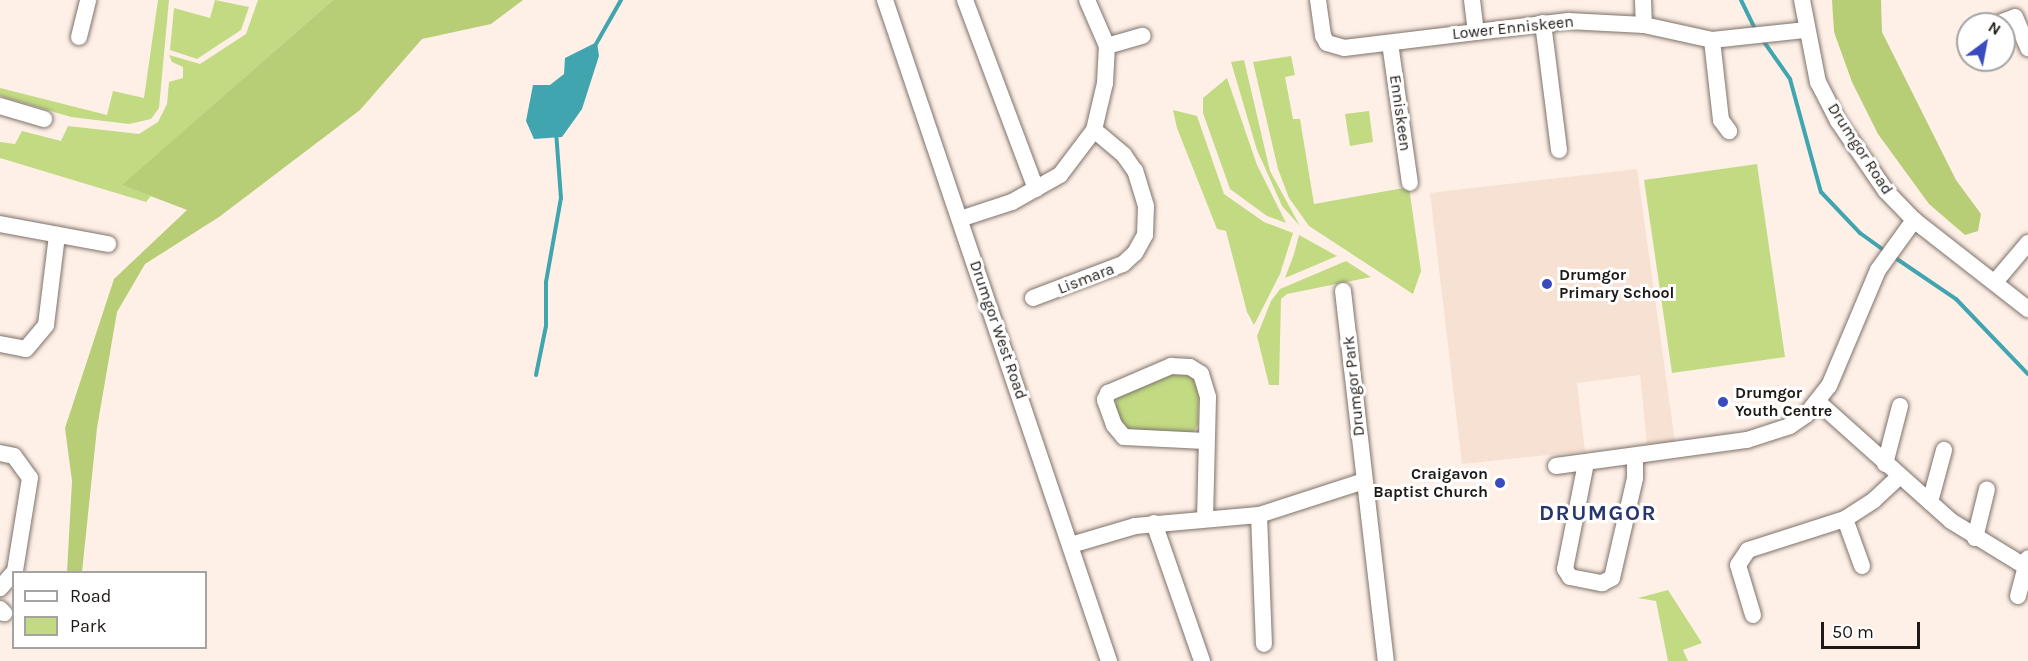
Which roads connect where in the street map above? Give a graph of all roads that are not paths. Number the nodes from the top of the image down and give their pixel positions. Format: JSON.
{"nodes":[{"id":1,"x":88,"y":0,"type":"edge"},
{"id":2,"x":885,"y":0,"type":"edge"},
{"id":3,"x":965,"y":0,"type":"edge"},
{"id":4,"x":1087,"y":0,"type":"edge"},
{"id":5,"x":1318,"y":0,"type":"edge"},
{"id":6,"x":1472,"y":0,"type":"edge"},
{"id":7,"x":1643,"y":0,"type":"edge"},
{"id":8,"x":1802,"y":0,"type":"edge"},
{"id":9,"x":2016,"y":19,"type":"edge"},
{"id":10,"x":1543,"y":23,"type":"junction"},
{"id":11,"x":1644,"y":26,"type":"junction"},
{"id":12,"x":1806,"y":30,"type":"junction"},
{"id":13,"x":1476,"y":31,"type":"junction"},
{"id":14,"x":1143,"y":36,"type":"dead end"},
{"id":15,"x":79,"y":37,"type":"dead end"},
{"id":16,"x":1712,"y":40,"type":"junction"},
{"id":17,"x":1390,"y":43,"type":"junction"},
{"id":18,"x":1107,"y":46,"type":"junction"},
{"id":19,"x":2028,"y":48,"type":"edge"},
{"id":20,"x":0,"y":106,"type":"edge"},
{"id":21,"x":44,"y":119,"type":"dead end"},
{"id":22,"x":1094,"y":130,"type":"junction"},
{"id":23,"x":1729,"y":131,"type":"dead end"},
{"id":24,"x":1562,"y":139,"type":"dead end"},
{"id":25,"x":1410,"y":183,"type":"dead end"},
{"id":26,"x":1036,"y":189,"type":"junction"},
{"id":27,"x":960,"y":219,"type":"junction"},
{"id":28,"x":1914,"y":220,"type":"junction"},
{"id":29,"x":0,"y":224,"type":"edge"},
{"id":30,"x":57,"y":235,"type":"junction"},
{"id":31,"x":2028,"y":243,"type":"edge"},
{"id":32,"x":108,"y":244,"type":"dead end"},
{"id":33,"x":1995,"y":282,"type":"junction"},
{"id":34,"x":1343,"y":291,"type":"dead end"},
{"id":35,"x":1033,"y":298,"type":"dead end"},
{"id":36,"x":2028,"y":309,"type":"edge"},
{"id":37,"x":0,"y":344,"type":"edge"},
{"id":38,"x":1818,"y":402,"type":"junction"},
{"id":39,"x":1900,"y":406,"type":"dead end"},
{"id":40,"x":1205,"y":441,"type":"junction"},
{"id":41,"x":1944,"y":450,"type":"dead end"},
{"id":42,"x":0,"y":453,"type":"edge"},
{"id":43,"x":1635,"y":458,"type":"junction"},
{"id":44,"x":1586,"y":463,"type":"junction"},
{"id":45,"x":1885,"y":464,"type":"junction"},
{"id":46,"x":1556,"y":466,"type":"dead end"},
{"id":47,"x":1900,"y":476,"type":"junction"},
{"id":48,"x":1364,"y":481,"type":"junction"},
{"id":49,"x":1987,"y":489,"type":"dead end"},
{"id":50,"x":1930,"y":502,"type":"junction"},
{"id":51,"x":1259,"y":515,"type":"junction"},
{"id":52,"x":1206,"y":518,"type":"junction"},
{"id":53,"x":1845,"y":519,"type":"junction"},
{"id":54,"x":1154,"y":523,"type":"junction"},
{"id":55,"x":1975,"y":538,"type":"junction"},
{"id":56,"x":1071,"y":545,"type":"junction"},
{"id":57,"x":2027,"y":562,"type":"edge"},
{"id":58,"x":1862,"y":566,"type":"dead end"},
{"id":59,"x":15,"y":571,"type":"edge"},
{"id":60,"x":12,"y":574,"type":"edge"},
{"id":61,"x":0,"y":588,"type":"edge"},
{"id":62,"x":2018,"y":596,"type":"dead end"},
{"id":63,"x":1753,"y":615,"type":"dead end"},
{"id":64,"x":1263,"y":644,"type":"dead end"},
{"id":65,"x":1109,"y":661,"type":"edge"},
{"id":66,"x":1202,"y":661,"type":"edge"},
{"id":67,"x":1386,"y":661,"type":"edge"}],
"edges":[{"from":1,"to":15,"type":"street"},
{"from":2,"to":27,"type":"street","name":"Drumgor West Road"},
{"from":3,"to":26,"type":"street"},
{"from":4,"to":18,"type":"street"},
{"from":5,"to":17,"type":"street","name":"Lower Enniskeen"},
{"from":6,"to":13,"type":"street"},
{"from":7,"to":11,"type":"street"},
{"from":8,"to":12,"type":"street","name":"Drumgor Road"},
{"from":9,"to":19,"type":"street"},
{"from":10,"to":11,"type":"street","name":"Lower Enniskeen"},
{"from":10,"to":13,"type":"street","name":"Lower Enniskeen"},
{"from":10,"to":24,"type":"street"},
{"from":11,"to":16,"type":"street","name":"Lower Enniskeen"},
{"from":12,"to":16,"type":"street","name":"Lower Enniskeen"},
{"from":12,"to":28,"type":"street","name":"Drumgor Road"},
{"from":13,"to":17,"type":"street","name":"Lower Enniskeen"},
{"from":14,"to":18,"type":"street"},
{"from":16,"to":23,"type":"street"},
{"from":17,"to":25,"type":"street","name":"Enniskeen"},
{"from":18,"to":22,"type":"street"},
{"from":20,"to":21,"type":"street"},
{"from":22,"to":26,"type":"street"},
{"from":22,"to":35,"type":"street","name":"Lismara"},
{"from":26,"to":27,"type":"street"},
{"from":27,"to":56,"type":"street","name":"Drumgor West Road"},
{"from":28,"to":33,"type":"street","name":"Drumgor Road"},
{"from":28,"to":38,"type":"street"},
{"from":29,"to":30,"type":"street"},
{"from":30,"to":32,"type":"street"},
{"from":30,"to":37,"type":"street"},
{"from":31,"to":33,"type":"street"},
{"from":33,"to":36,"type":"street","name":"Drumgor Road"},
{"from":34,"to":48,"type":"street","name":"Drumgor Park"},
{"from":38,"to":43,"type":"street"},
{"from":38,"to":45,"type":"street"},
{"from":39,"to":45,"type":"street"},
{"from":40,"to":40,"type":"street"},
{"from":40,"to":52,"type":"street"},
{"from":41,"to":50,"type":"street"},
{"from":42,"to":59,"type":"street"},
{"from":43,"to":44,"type":"street"},
{"from":43,"to":44,"type":"street"},
{"from":44,"to":46,"type":"street"},
{"from":45,"to":47,"type":"street"},
{"from":47,"to":50,"type":"street"},
{"from":47,"to":53,"type":"street"},
{"from":48,"to":51,"type":"street"},
{"from":48,"to":67,"type":"street","name":"Drumgor Park"},
{"from":49,"to":55,"type":"street"},
{"from":50,"to":55,"type":"street"},
{"from":51,"to":52,"type":"street"},
{"from":51,"to":64,"type":"street"},
{"from":52,"to":54,"type":"street"},
{"from":53,"to":58,"type":"street"},
{"from":53,"to":63,"type":"street"},
{"from":54,"to":56,"type":"street"},
{"from":54,"to":66,"type":"street"},
{"from":55,"to":57,"type":"street"},
{"from":56,"to":65,"type":"street","name":"Drumgor West Road"},
{"from":57,"to":62,"type":"street"},
{"from":60,"to":61,"type":"street"}]}
